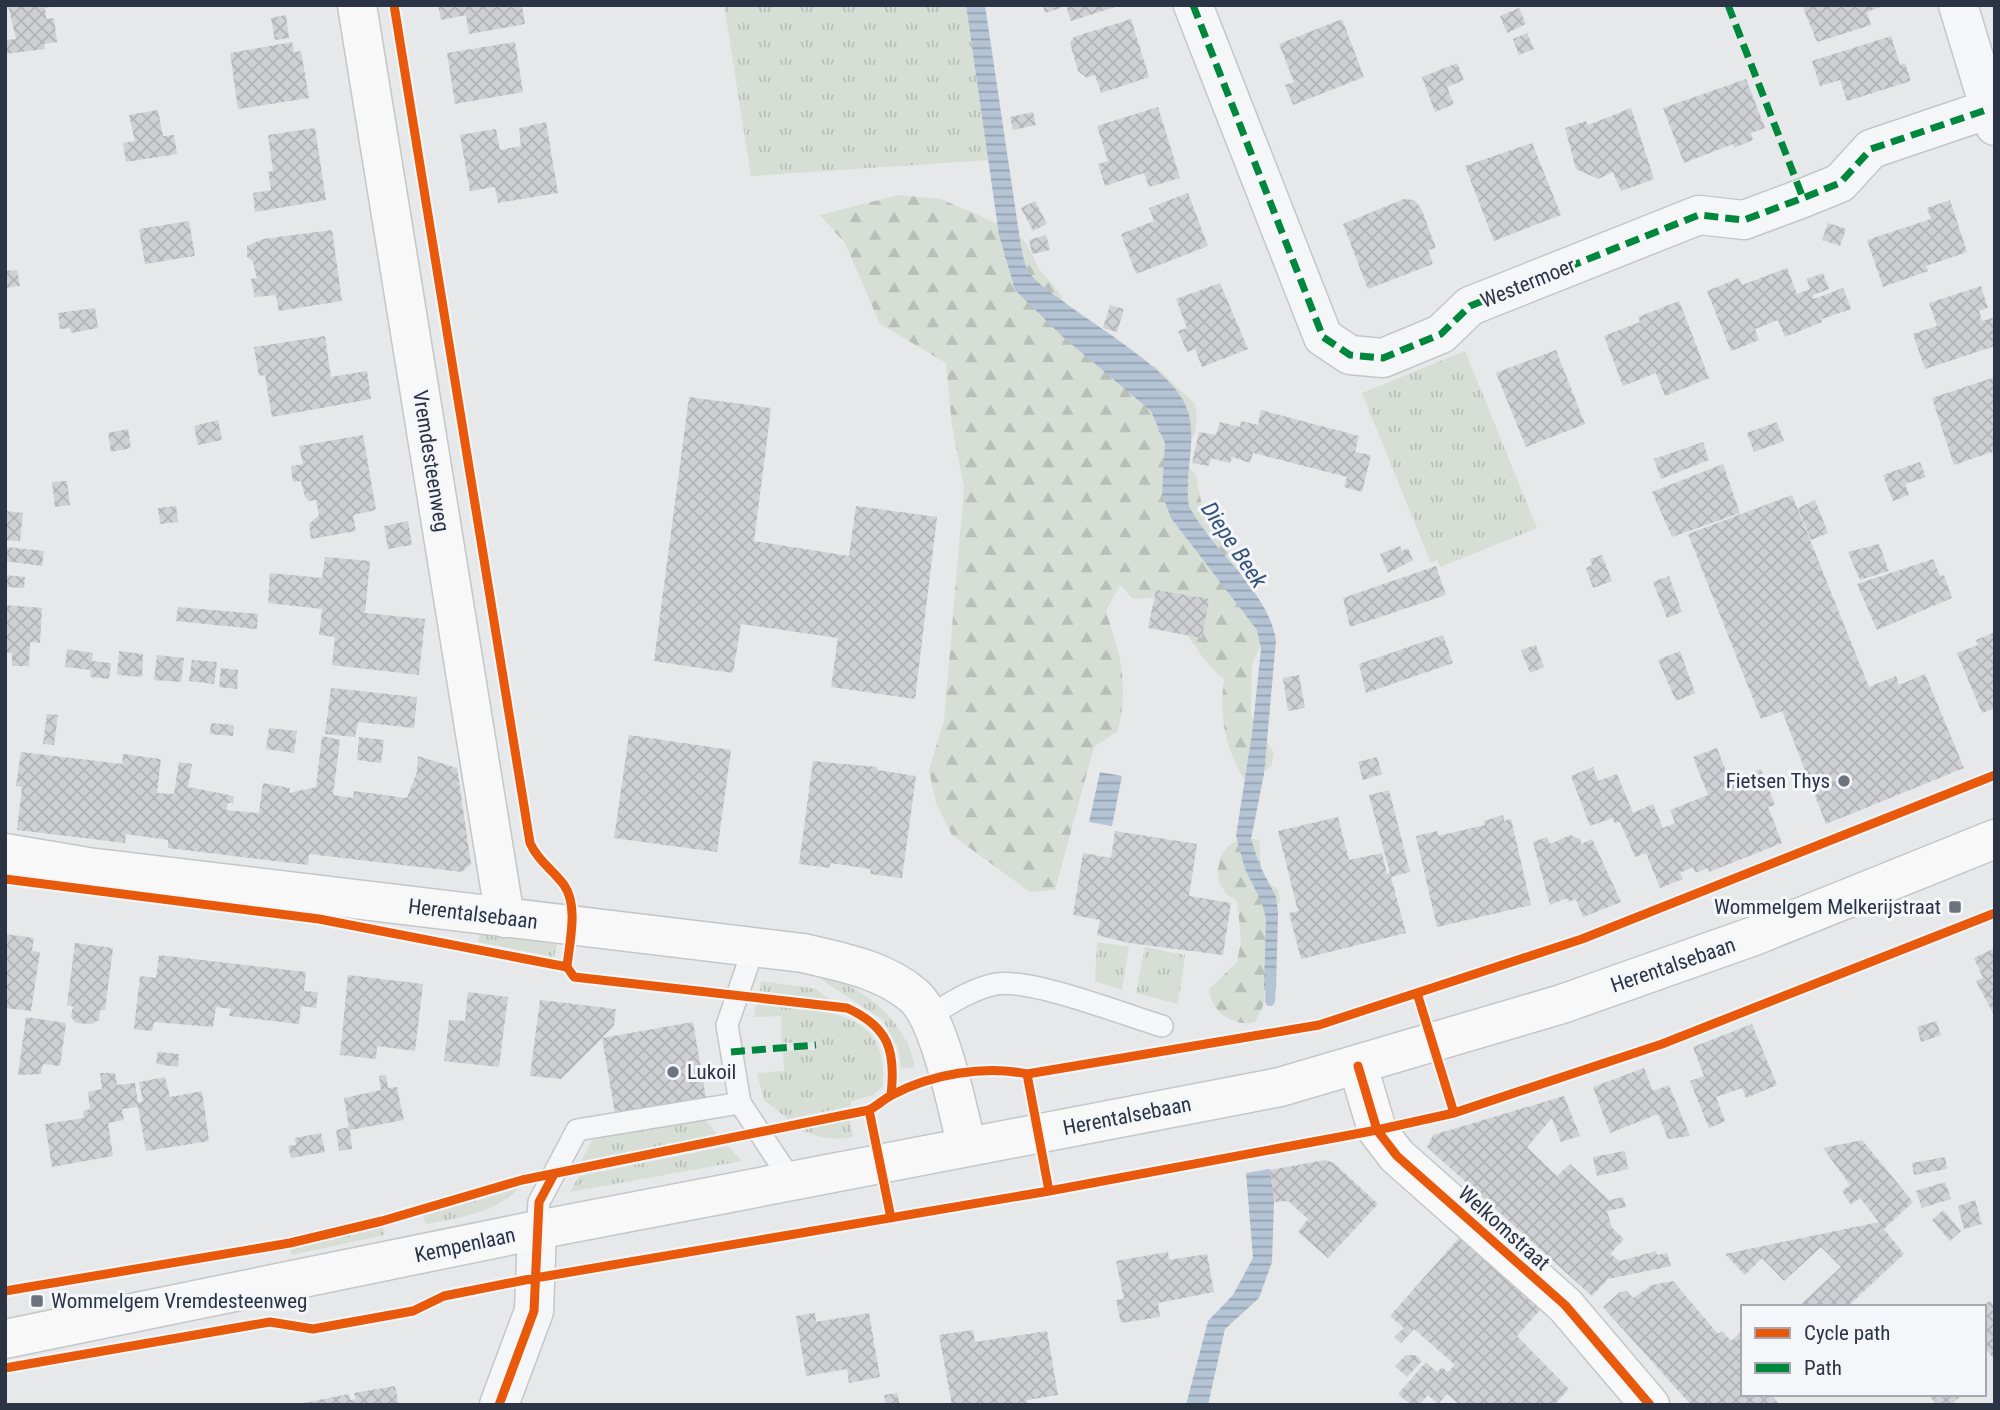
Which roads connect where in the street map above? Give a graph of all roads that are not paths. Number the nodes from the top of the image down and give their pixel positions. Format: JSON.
{"nodes":[{"id":1,"x":357,"y":5,"type":"edge"},
{"id":2,"x":1193,"y":5,"type":"edge"},
{"id":3,"x":1958,"y":5,"type":"edge"},
{"id":4,"x":1992,"y":117,"type":"edge"},
{"id":5,"x":1995,"y":839,"type":"edge"},
{"id":6,"x":5,"y":853,"type":"edge"},
{"id":7,"x":505,"y":918,"type":"junction"},
{"id":8,"x":754,"y":947,"type":"junction"},
{"id":9,"x":928,"y":1017,"type":"junction"},
{"id":10,"x":1162,"y":1026,"type":"dead end"},
{"id":11,"x":1358,"y":1066,"type":"junction"},
{"id":12,"x":740,"y":1103,"type":"junction"},
{"id":13,"x":967,"y":1147,"type":"junction"},
{"id":14,"x":792,"y":1180,"type":"junction"},
{"id":15,"x":537,"y":1230,"type":"junction"},
{"id":16,"x":5,"y":1339,"type":"edge"},
{"id":17,"x":499,"y":1405,"type":"edge"},
{"id":18,"x":1650,"y":1405,"type":"edge"}],
"edges":[{"from":1,"to":7,"type":"street","name":"Vremdesteenweg"},
{"from":2,"to":4,"type":"street","name":"Westermoer"},
{"from":3,"to":4,"type":"street"},
{"from":5,"to":11,"type":"street","name":"Herentalsebaan"},
{"from":6,"to":7,"type":"street","name":"Herentalsebaan"},
{"from":7,"to":8,"type":"street","name":"Herentalsebaan"},
{"from":8,"to":9,"type":"street","name":"Herentalsebaan"},
{"from":8,"to":12,"type":"lane"},
{"from":9,"to":10,"type":"lane"},
{"from":9,"to":13,"type":"street","name":"Herentalsebaan"},
{"from":11,"to":13,"type":"street","name":"Herentalsebaan"},
{"from":11,"to":18,"type":"street","name":"Welkomstraat"},
{"from":12,"to":14,"type":"lane"},
{"from":12,"to":15,"type":"lane"},
{"from":13,"to":14,"type":"street","name":"Kempenlaan"},
{"from":14,"to":15,"type":"street","name":"Kempenlaan"},
{"from":15,"to":16,"type":"street","name":"Kempenlaan"},
{"from":15,"to":17,"type":"street"}]}
